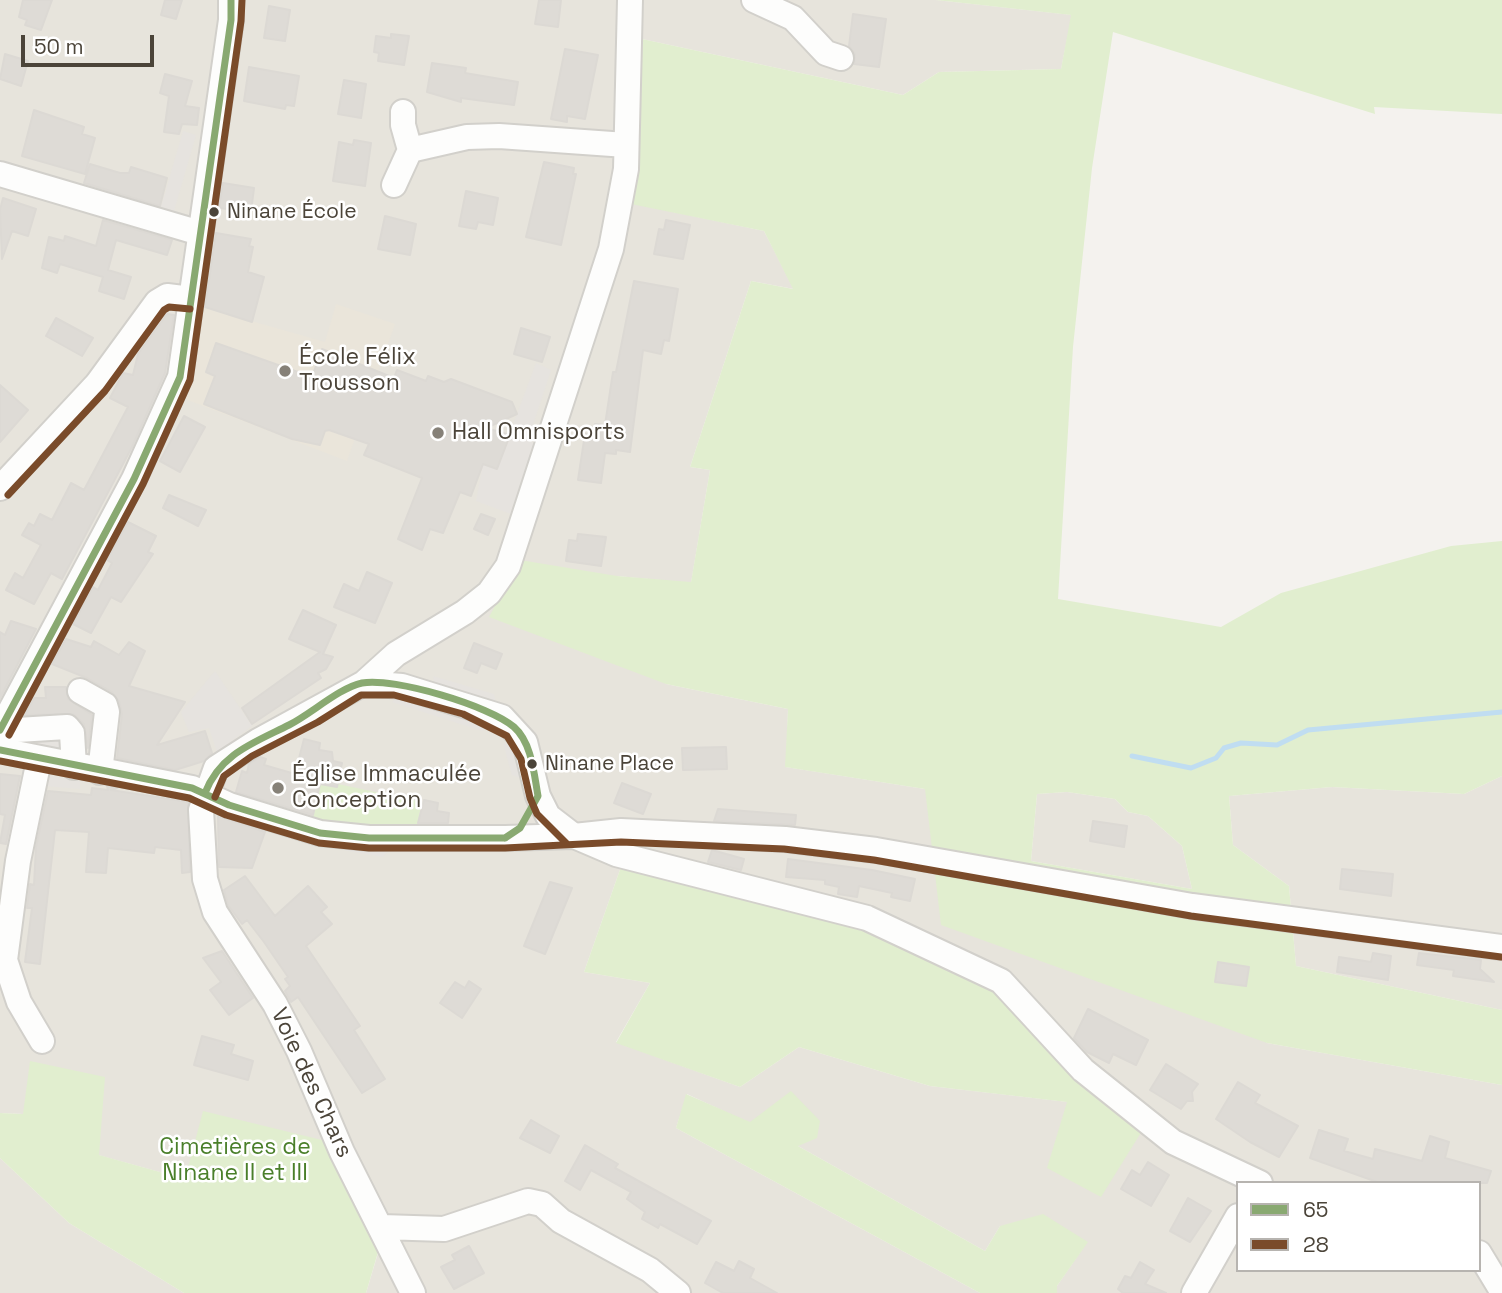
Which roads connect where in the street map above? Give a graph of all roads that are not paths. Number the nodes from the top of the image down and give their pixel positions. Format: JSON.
{"nodes":[{"id":1,"x":231,"y":0,"type":"edge"},
{"id":2,"x":630,"y":0,"type":"edge"},
{"id":3,"x":754,"y":0,"type":"edge"},
{"id":4,"x":841,"y":58,"type":"dead end"},
{"id":5,"x":404,"y":112,"type":"dead end"},
{"id":6,"x":626,"y":145,"type":"junction"},
{"id":7,"x":410,"y":150,"type":"junction"},
{"id":8,"x":0,"y":174,"type":"edge"},
{"id":9,"x":394,"y":185,"type":"dead end"},
{"id":10,"x":200,"y":233,"type":"junction"},
{"id":11,"x":191,"y":299,"type":"junction"},
{"id":12,"x":0,"y":488,"type":"edge"},
{"id":13,"x":396,"y":654,"type":"junction"},
{"id":14,"x":364,"y":683,"type":"junction"},
{"id":15,"x":411,"y":689,"type":"junction"},
{"id":16,"x":80,"y":691,"type":"dead end"},
{"id":17,"x":0,"y":731,"type":"edge"},
{"id":18,"x":0,"y":750,"type":"edge"},
{"id":19,"x":39,"y":760,"type":"junction"},
{"id":20,"x":74,"y":767,"type":"junction"},
{"id":21,"x":100,"y":772,"type":"junction"},
{"id":22,"x":205,"y":793,"type":"junction"},
{"id":23,"x":538,"y":796,"type":"junction"},
{"id":24,"x":574,"y":836,"type":"junction"},
{"id":25,"x":505,"y":838,"type":"junction"},
{"id":26,"x":1502,"y":947,"type":"edge"},
{"id":27,"x":43,"y":1041,"type":"dead end"},
{"id":28,"x":1252,"y":1181,"type":"edge"},
{"id":29,"x":1236,"y":1220,"type":"edge"},
{"id":30,"x":382,"y":1227,"type":"junction"},
{"id":31,"x":1481,"y":1257,"type":"edge"},
{"id":32,"x":1502,"y":1291,"type":"edge"},
{"id":33,"x":413,"y":1293,"type":"edge"},
{"id":34,"x":678,"y":1293,"type":"edge"},
{"id":35,"x":1194,"y":1293,"type":"edge"}],
"edges":[{"from":1,"to":10,"type":"street"},
{"from":2,"to":6,"type":"street"},
{"from":3,"to":4,"type":"street"},
{"from":5,"to":7,"type":"street"},
{"from":6,"to":7,"type":"street"},
{"from":6,"to":13,"type":"street"},
{"from":7,"to":9,"type":"street"},
{"from":8,"to":10,"type":"street"},
{"from":10,"to":11,"type":"street"},
{"from":11,"to":12,"type":"street"},
{"from":11,"to":17,"type":"street"},
{"from":13,"to":14,"type":"street"},
{"from":13,"to":15,"type":"street"},
{"from":14,"to":15,"type":"street"},
{"from":14,"to":22,"type":"street"},
{"from":15,"to":23,"type":"street"},
{"from":16,"to":21,"type":"street"},
{"from":17,"to":20,"type":"street"},
{"from":18,"to":19,"type":"street"},
{"from":19,"to":20,"type":"street"},
{"from":19,"to":27,"type":"street"},
{"from":20,"to":21,"type":"street"},
{"from":21,"to":22,"type":"street"},
{"from":22,"to":25,"type":"street"},
{"from":22,"to":30,"type":"street","name":"Voie des Chars"},
{"from":23,"to":24,"type":"street"},
{"from":23,"to":25,"type":"street"},
{"from":24,"to":25,"type":"street"},
{"from":24,"to":26,"type":"street"},
{"from":24,"to":28,"type":"street"},
{"from":29,"to":35,"type":"street"},
{"from":30,"to":33,"type":"street","name":"Voie des Chars"},
{"from":30,"to":34,"type":"street"},
{"from":31,"to":32,"type":"street"}]}
